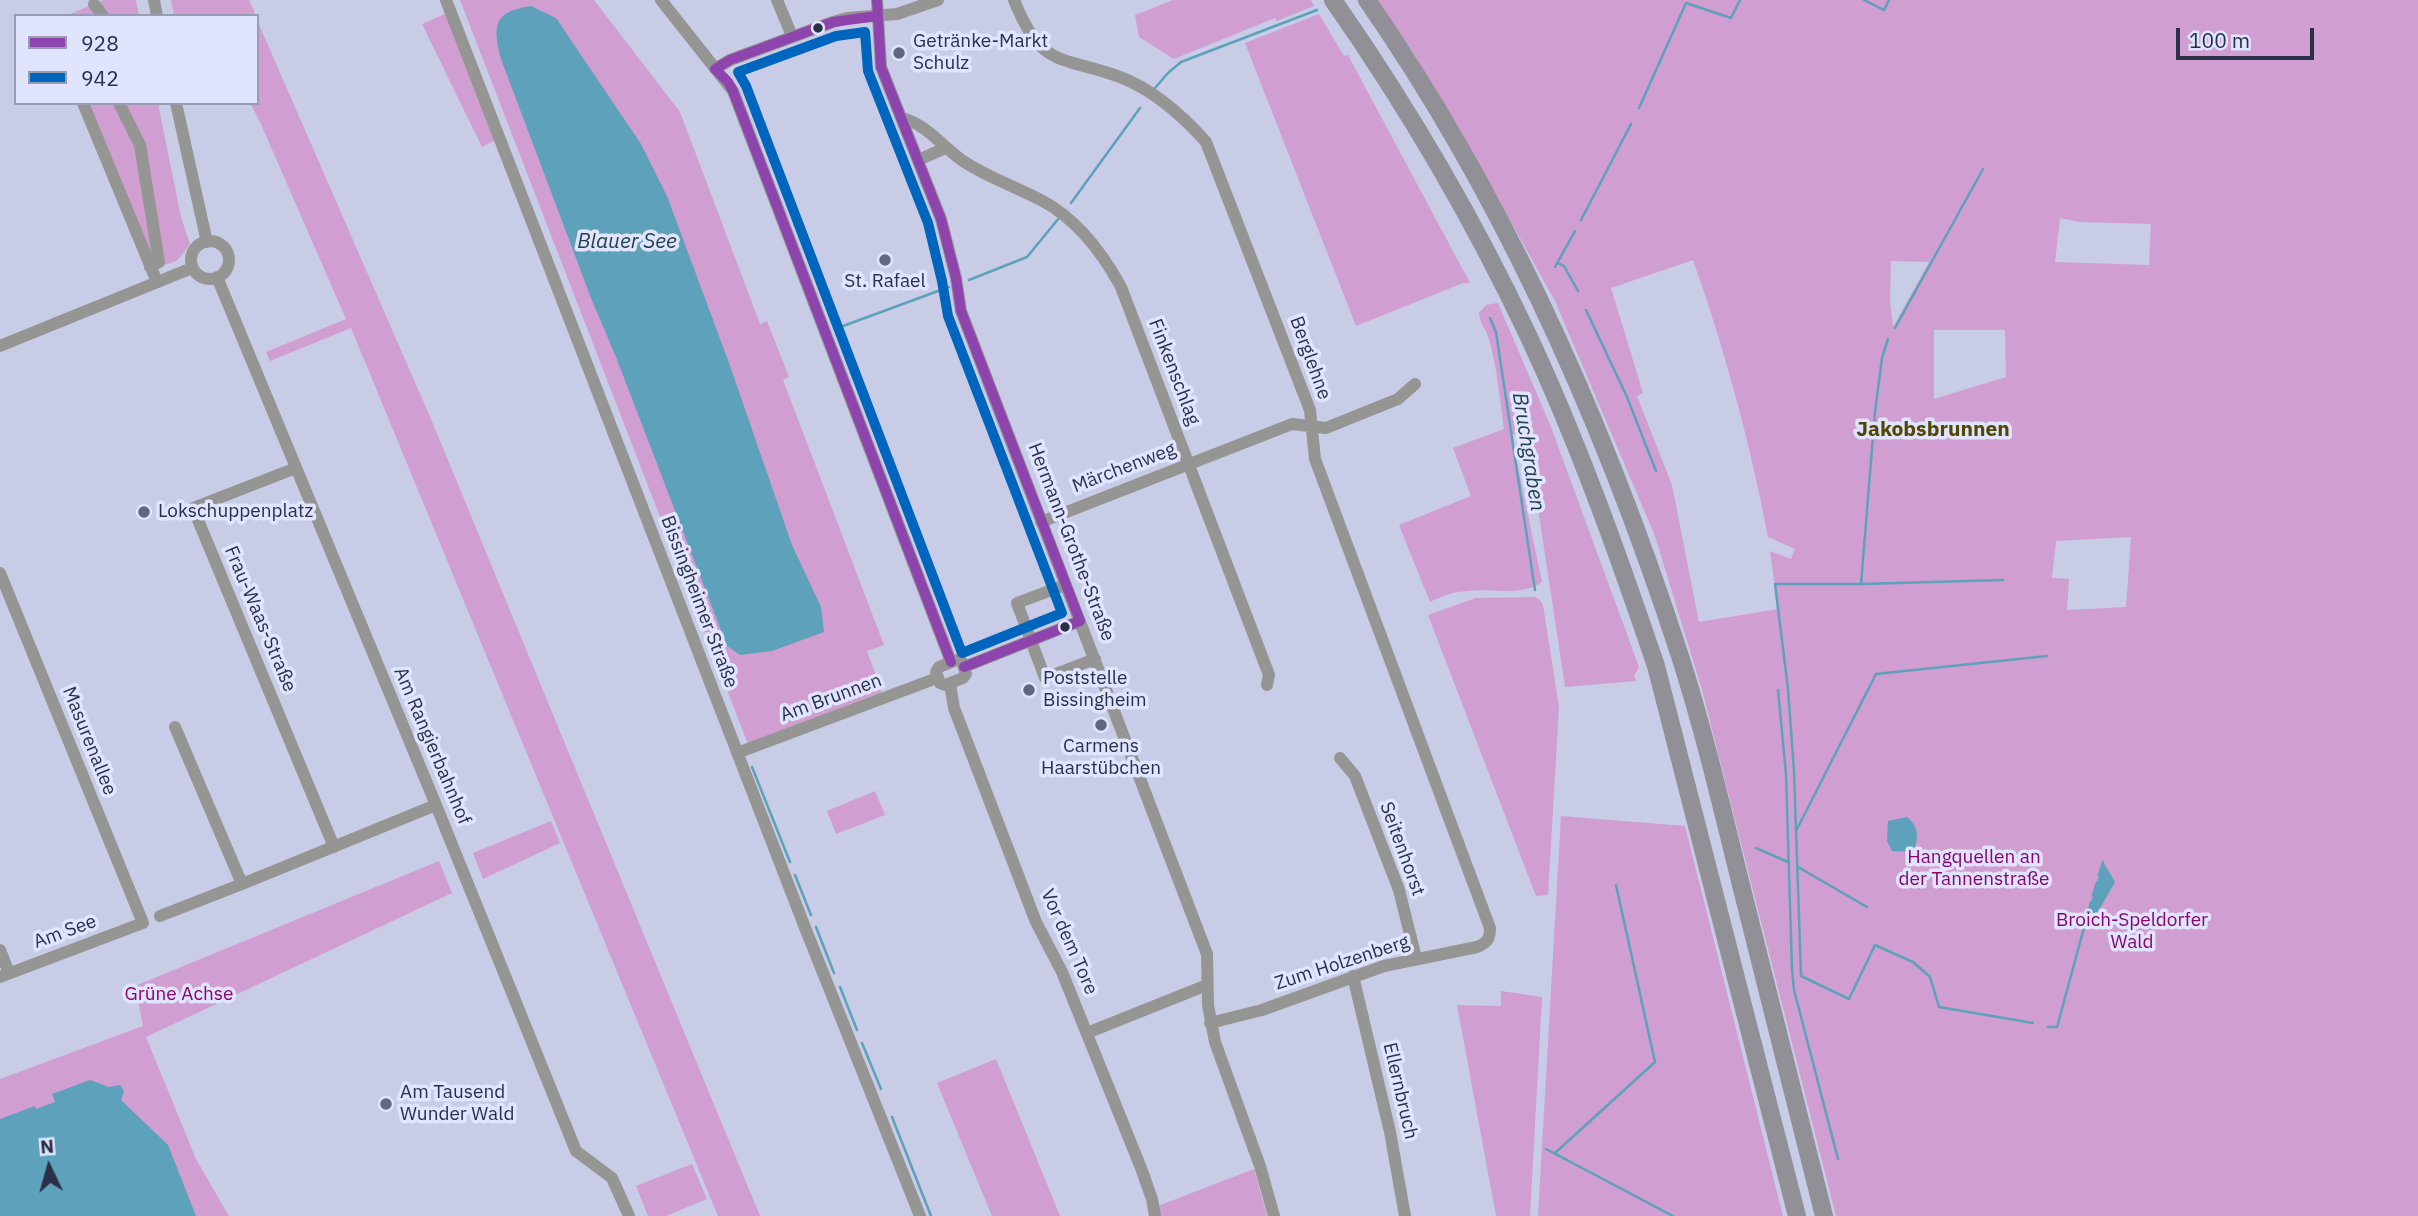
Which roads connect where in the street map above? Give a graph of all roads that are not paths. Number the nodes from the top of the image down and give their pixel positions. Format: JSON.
{"nodes":[{"id":1,"x":446,"y":0,"type":"edge"},
{"id":2,"x":661,"y":0,"type":"edge"},
{"id":3,"x":778,"y":0,"type":"edge"},
{"id":4,"x":877,"y":0,"type":"edge"},
{"id":5,"x":938,"y":0,"type":"edge"},
{"id":6,"x":1334,"y":0,"type":"edge"},
{"id":7,"x":1367,"y":0,"type":"edge"},
{"id":8,"x":1019,"y":1,"type":"edge"},
{"id":9,"x":94,"y":4,"type":"dead end"},
{"id":10,"x":102,"y":14,"type":"edge"},
{"id":11,"x":877,"y":16,"type":"junction"},
{"id":12,"x":792,"y":36,"type":"junction"},
{"id":13,"x":715,"y":69,"type":"junction"},
{"id":14,"x":85,"y":105,"type":"edge"},
{"id":15,"x":120,"y":105,"type":"edge"},
{"id":16,"x":176,"y":105,"type":"edge"},
{"id":17,"x":902,"y":118,"type":"junction"},
{"id":18,"x":946,"y":148,"type":"junction"},
{"id":19,"x":918,"y":160,"type":"junction"},
{"id":20,"x":207,"y":242,"type":"junction"},
{"id":21,"x":150,"y":267,"type":"junction"},
{"id":22,"x":192,"y":268,"type":"junction"},
{"id":23,"x":217,"y":277,"type":"junction"},
{"id":24,"x":157,"y":282,"type":"junction"},
{"id":25,"x":0,"y":346,"type":"edge"},
{"id":26,"x":1415,"y":384,"type":"dead end"},
{"id":27,"x":1312,"y":426,"type":"junction"},
{"id":28,"x":1190,"y":463,"type":"junction"},
{"id":29,"x":296,"y":468,"type":"junction"},
{"id":30,"x":1041,"y":522,"type":"junction"},
{"id":31,"x":0,"y":573,"type":"edge"},
{"id":32,"x":1065,"y":585,"type":"junction"},
{"id":33,"x":1080,"y":621,"type":"junction"},
{"id":34,"x":1031,"y":639,"type":"junction"},
{"id":35,"x":1095,"y":659,"type":"junction"},
{"id":36,"x":951,"y":662,"type":"junction"},
{"id":37,"x":964,"y":667,"type":"junction"},
{"id":38,"x":937,"y":678,"type":"junction"},
{"id":39,"x":950,"y":684,"type":"junction"},
{"id":40,"x":1267,"y":685,"type":"dead end"},
{"id":41,"x":175,"y":727,"type":"dead end"},
{"id":42,"x":737,"y":753,"type":"junction"},
{"id":43,"x":1340,"y":758,"type":"dead end"},
{"id":44,"x":436,"y":805,"type":"junction"},
{"id":45,"x":334,"y":847,"type":"junction"},
{"id":46,"x":242,"y":884,"type":"junction"},
{"id":47,"x":160,"y":916,"type":"dead end"},
{"id":48,"x":143,"y":923,"type":"joint"},
{"id":49,"x":1486,"y":943,"type":"joint"},
{"id":50,"x":0,"y":950,"type":"edge"},
{"id":51,"x":1416,"y":958,"type":"junction"},
{"id":52,"x":4,"y":975,"type":"edge"},
{"id":53,"x":1353,"y":976,"type":"junction"},
{"id":54,"x":1207,"y":985,"type":"junction"},
{"id":55,"x":1210,"y":1023,"type":"junction"},
{"id":56,"x":1087,"y":1033,"type":"junction"},
{"id":57,"x":629,"y":1216,"type":"edge"},
{"id":58,"x":920,"y":1216,"type":"edge"},
{"id":59,"x":1155,"y":1216,"type":"edge"},
{"id":60,"x":1274,"y":1216,"type":"edge"},
{"id":61,"x":1405,"y":1216,"type":"edge"},
{"id":62,"x":1797,"y":1216,"type":"edge"},
{"id":63,"x":1824,"y":1216,"type":"edge"}],
"edges":[{"from":1,"to":42,"type":"street","name":"Bissingheimer Straße"},
{"from":2,"to":13,"type":"street"},
{"from":3,"to":12,"type":"street"},
{"from":4,"to":11,"type":"street","name":"Hermann-Grothe-Straße"},
{"from":5,"to":11,"type":"street"},
{"from":6,"to":62,"type":"highway"},
{"from":7,"to":63,"type":"highway"},
{"from":8,"to":27,"type":"street","name":"Berglehne"},
{"from":9,"to":10,"type":"street"},
{"from":11,"to":12,"type":"street"},
{"from":11,"to":17,"type":"street","name":"Hermann-Grothe-Straße"},
{"from":12,"to":13,"type":"street"},
{"from":13,"to":36,"type":"street"},
{"from":14,"to":21,"type":"street"},
{"from":15,"to":21,"type":"street"},
{"from":16,"to":20,"type":"street"},
{"from":17,"to":18,"type":"street","name":"Finkenschlag"},
{"from":17,"to":19,"type":"street","name":"Hermann-Grothe-Straße"},
{"from":18,"to":19,"type":"street"},
{"from":18,"to":28,"type":"street","name":"Finkenschlag"},
{"from":19,"to":30,"type":"street","name":"Hermann-Grothe-Straße"},
{"from":20,"to":22,"type":"street"},
{"from":20,"to":23,"type":"street"},
{"from":21,"to":24,"type":"street"},
{"from":22,"to":23,"type":"street"},
{"from":22,"to":24,"type":"street"},
{"from":23,"to":29,"type":"street","name":"Am Rangierbahnhof"},
{"from":24,"to":25,"type":"street"},
{"from":26,"to":27,"type":"street","name":"Märchenweg"},
{"from":27,"to":28,"type":"street","name":"Märchenweg"},
{"from":27,"to":49,"type":"street","name":"Berglehne"},
{"from":28,"to":30,"type":"street","name":"Märchenweg"},
{"from":28,"to":40,"type":"street","name":"Finkenschlag"},
{"from":29,"to":44,"type":"street","name":"Am Rangierbahnhof"},
{"from":29,"to":45,"type":"street","name":"Frau-Waas-Straße"},
{"from":30,"to":32,"type":"street","name":"Hermann-Grothe-Straße"},
{"from":31,"to":48,"type":"street","name":"Masurenallee"},
{"from":32,"to":33,"type":"street","name":"Hermann-Grothe-Straße"},
{"from":32,"to":34,"type":"street"},
{"from":33,"to":34,"type":"street"},
{"from":33,"to":35,"type":"street","name":"Hermann-Grothe-Straße"},
{"from":34,"to":35,"type":"street"},
{"from":34,"to":37,"type":"street"},
{"from":35,"to":54,"type":"street","name":"Hermann-Grothe-Straße"},
{"from":36,"to":37,"type":"street"},
{"from":36,"to":38,"type":"street","name":"Am Brunnen"},
{"from":37,"to":39,"type":"street"},
{"from":38,"to":39,"type":"street"},
{"from":38,"to":42,"type":"street","name":"Am Brunnen"},
{"from":39,"to":56,"type":"street","name":"Vor dem Tore"},
{"from":41,"to":46,"type":"street"},
{"from":42,"to":58,"type":"street","name":"Bissingheimer Straße"},
{"from":43,"to":51,"type":"street","name":"Seitenhorst"},
{"from":44,"to":45,"type":"street"},
{"from":44,"to":57,"type":"street","name":"Am Rangierbahnhof"},
{"from":45,"to":46,"type":"street"},
{"from":46,"to":47,"type":"street"},
{"from":48,"to":52,"type":"street","name":"Am See"},
{"from":49,"to":51,"type":"street","name":"Zum Holzenberg"},
{"from":50,"to":52,"type":"street"},
{"from":51,"to":53,"type":"street","name":"Zum Holzenberg"},
{"from":53,"to":55,"type":"street","name":"Zum Holzenberg"},
{"from":53,"to":61,"type":"street","name":"Ellernbruch"},
{"from":54,"to":55,"type":"street","name":"Hermann-Grothe-Straße"},
{"from":54,"to":56,"type":"street"},
{"from":55,"to":60,"type":"street","name":"Hermann-Grothe-Straße"},
{"from":56,"to":59,"type":"street","name":"Vor dem Tore"}]}
